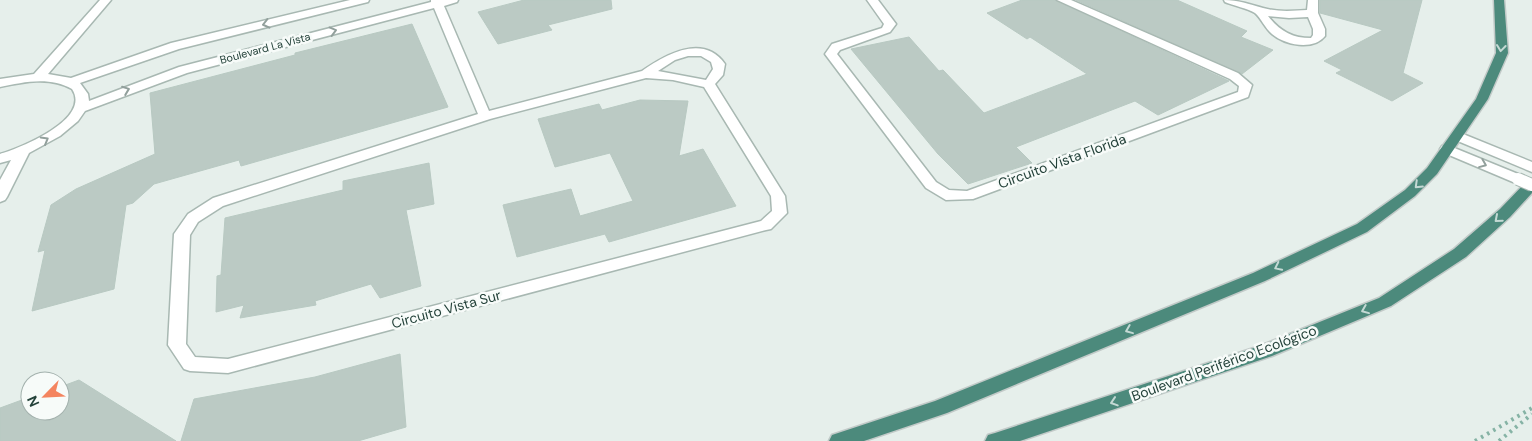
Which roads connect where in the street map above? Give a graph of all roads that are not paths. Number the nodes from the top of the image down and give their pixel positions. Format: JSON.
{"nodes":[{"id":1,"x":106,"y":0,"type":"edge"},
{"id":2,"x":364,"y":0,"type":"edge"},
{"id":3,"x":453,"y":0,"type":"edge"},
{"id":4,"x":872,"y":0,"type":"edge"},
{"id":5,"x":1062,"y":0,"type":"edge"},
{"id":6,"x":1229,"y":0,"type":"edge"},
{"id":7,"x":1313,"y":0,"type":"edge"},
{"id":8,"x":1499,"y":0,"type":"edge"},
{"id":9,"x":437,"y":2,"type":"edge"},
{"id":10,"x":1259,"y":11,"type":"junction"},
{"id":11,"x":1312,"y":13,"type":"junction"},
{"id":12,"x":646,"y":74,"type":"junction"},
{"id":13,"x":38,"y":77,"type":"junction"},
{"id":14,"x":71,"y":82,"type":"junction"},
{"id":15,"x":0,"y":83,"type":"edge"},
{"id":16,"x":709,"y":84,"type":"junction"},
{"id":17,"x":81,"y":108,"type":"junction"},
{"id":18,"x":485,"y":116,"type":"junction"},
{"id":19,"x":1458,"y":136,"type":"junction"},
{"id":20,"x":24,"y":150,"type":"junction"},
{"id":21,"x":1447,"y":150,"type":"junction"},
{"id":22,"x":0,"y":159,"type":"edge"},
{"id":23,"x":1527,"y":165,"type":"edge"},
{"id":24,"x":1527,"y":182,"type":"edge"},
{"id":25,"x":0,"y":198,"type":"edge"},
{"id":26,"x":839,"y":441,"type":"edge"},
{"id":27,"x":995,"y":441,"type":"edge"}],
"edges":[{"from":1,"to":13,"type":"street"},
{"from":2,"to":14,"type":"street","name":"Boulevard La Vista","one_way":true},
{"from":3,"to":9,"type":"street","name":"Boulevard La Vista"},
{"from":4,"to":5,"type":"street","name":"Circuito Vista Florida"},
{"from":6,"to":10,"type":"street"},
{"from":7,"to":11,"type":"street"},
{"from":8,"to":19,"type":"highway","one_way":true},
{"from":17,"to":9,"type":"street","name":"Boulevard La Vista","one_way":true},
{"from":9,"to":18,"type":"street"},
{"from":10,"to":11,"type":"street"},
{"from":10,"to":11,"type":"street"},
{"from":12,"to":16,"type":"street","name":"Circuito Vista Sur"},
{"from":12,"to":16,"type":"street"},
{"from":12,"to":18,"type":"street","name":"Circuito Vista Sur"},
{"from":13,"to":14,"type":"street"},
{"from":13,"to":15,"type":"street"},
{"from":14,"to":17,"type":"street"},
{"from":16,"to":18,"type":"street","name":"Circuito Vista Sur"},
{"from":20,"to":17,"type":"street","one_way":true},
{"from":19,"to":21,"type":"highway"},
{"from":19,"to":23,"type":"street"},
{"from":20,"to":22,"type":"street"},
{"from":20,"to":25,"type":"street"},
{"from":21,"to":24,"type":"street","one_way":true},
{"from":21,"to":26,"type":"highway","one_way":true},
{"from":24,"to":27,"type":"highway","name":"Boulevard Periférico Ecológico","one_way":true}]}
